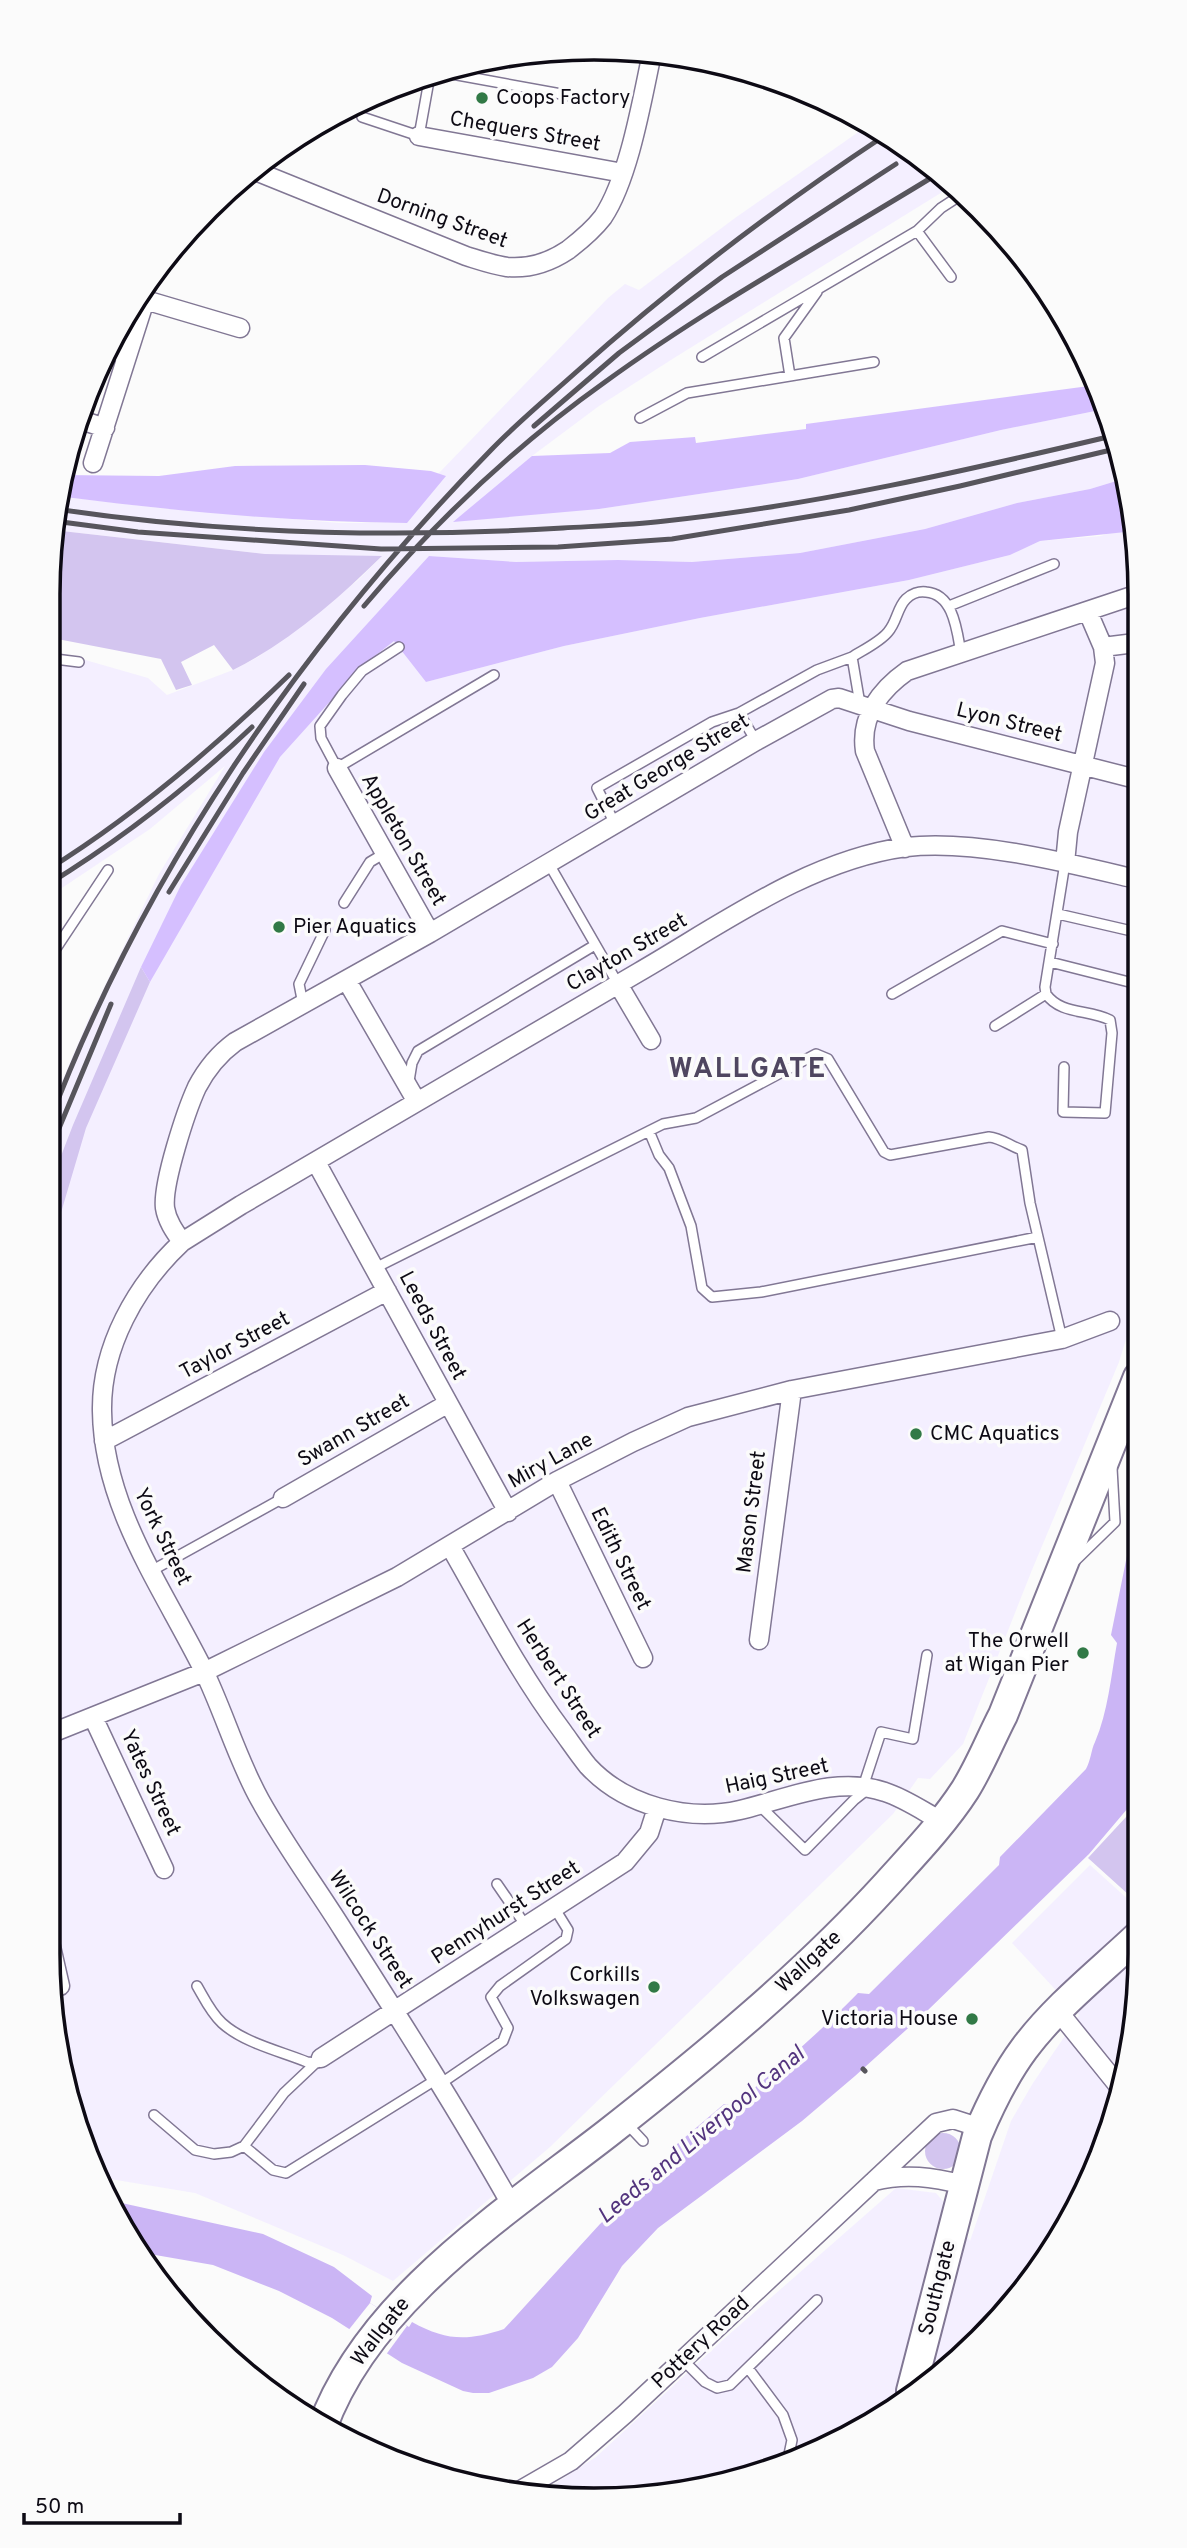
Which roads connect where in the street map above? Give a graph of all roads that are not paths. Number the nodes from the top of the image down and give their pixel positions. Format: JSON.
{"nodes":[{"id":1,"x":650,"y":63,"type":"edge"},
{"id":2,"x":463,"y":76,"type":"edge"},
{"id":3,"x":428,"y":86,"type":"edge"},
{"id":4,"x":572,"y":96,"type":"dead end"},
{"id":5,"x":362,"y":117,"type":"dead end"},
{"id":6,"x":419,"y":136,"type":"junction"},
{"id":7,"x":623,"y":173,"type":"junction"},
{"id":8,"x":263,"y":174,"type":"edge"},
{"id":9,"x":954,"y":200,"type":"edge"},
{"id":10,"x":917,"y":231,"type":"junction"},
{"id":11,"x":951,"y":277,"type":"dead end"},
{"id":12,"x":820,"y":288,"type":"junction"},
{"id":13,"x":147,"y":301,"type":"edge"},
{"id":14,"x":136,"y":318,"type":"edge"},
{"id":15,"x":240,"y":328,"type":"dead end"},
{"id":16,"x":116,"y":356,"type":"edge"},
{"id":17,"x":702,"y":357,"type":"dead end"},
{"id":18,"x":127,"y":359,"type":"junction"},
{"id":19,"x":874,"y":362,"type":"dead end"},
{"id":20,"x":790,"y":376,"type":"junction"},
{"id":21,"x":640,"y":418,"type":"dead end"},
{"id":22,"x":88,"y":422,"type":"edge"},
{"id":23,"x":106,"y":428,"type":"junction"},
{"id":24,"x":93,"y":463,"type":"dead end"},
{"id":25,"x":1054,"y":564,"type":"dead end"},
{"id":26,"x":1128,"y":598,"type":"edge"},
{"id":27,"x":948,"y":606,"type":"junction"},
{"id":28,"x":1088,"y":612,"type":"junction"},
{"id":29,"x":1128,"y":644,"type":"edge"},
{"id":30,"x":399,"y":647,"type":"dead end"},
{"id":31,"x":1103,"y":647,"type":"junction"},
{"id":32,"x":961,"y":653,"type":"junction"},
{"id":33,"x":852,"y":657,"type":"junction"},
{"id":34,"x":60,"y":660,"type":"edge"},
{"id":35,"x":79,"y":662,"type":"dead end"},
{"id":36,"x":494,"y":676,"type":"dead end"},
{"id":37,"x":866,"y":706,"type":"junction"},
{"id":38,"x":739,"y":713,"type":"junction"},
{"id":39,"x":755,"y":741,"type":"junction"},
{"id":40,"x":1083,"y":765,"type":"junction"},
{"id":41,"x":337,"y":768,"type":"junction"},
{"id":42,"x":1128,"y":777,"type":"edge"},
{"id":43,"x":615,"y":824,"type":"junction"},
{"id":44,"x":905,"y":848,"type":"junction"},
{"id":45,"x":385,"y":853,"type":"junction"},
{"id":46,"x":1065,"y":863,"type":"junction"},
{"id":47,"x":549,"y":864,"type":"junction"},
{"id":48,"x":108,"y":870,"type":"dead end"},
{"id":49,"x":1128,"y":877,"type":"edge"},
{"id":50,"x":344,"y":903,"type":"dead end"},
{"id":51,"x":1058,"y":914,"type":"junction"},
{"id":52,"x":326,"y":930,"type":"dead end"},
{"id":53,"x":1128,"y":930,"type":"edge"},
{"id":54,"x":430,"y":933,"type":"junction"},
{"id":55,"x":60,"y":942,"type":"edge"},
{"id":56,"x":595,"y":944,"type":"junction"},
{"id":57,"x":1053,"y":944,"type":"junction"},
{"id":58,"x":1050,"y":962,"type":"junction"},
{"id":59,"x":346,"y":981,"type":"junction"},
{"id":60,"x":1128,"y":982,"type":"edge"},
{"id":61,"x":618,"y":984,"type":"junction"},
{"id":62,"x":892,"y":994,"type":"dead end"},
{"id":63,"x":1046,"y":994,"type":"junction"},
{"id":64,"x":303,"y":1004,"type":"junction"},
{"id":65,"x":995,"y":1026,"type":"dead end"},
{"id":66,"x":651,"y":1040,"type":"dead end"},
{"id":67,"x":1064,"y":1067,"type":"dead end"},
{"id":68,"x":412,"y":1094,"type":"junction"},
{"id":69,"x":649,"y":1131,"type":"junction"},
{"id":70,"x":316,"y":1162,"type":"junction"},
{"id":71,"x":1038,"y":1237,"type":"junction"},
{"id":72,"x":182,"y":1242,"type":"junction"},
{"id":73,"x":375,"y":1268,"type":"junction"},
{"id":74,"x":387,"y":1291,"type":"junction"},
{"id":75,"x":1110,"y":1321,"type":"dead end"},
{"id":76,"x":1062,"y":1339,"type":"junction"},
{"id":77,"x":792,"y":1390,"type":"junction"},
{"id":78,"x":1128,"y":1402,"type":"edge"},
{"id":79,"x":447,"y":1404,"type":"junction"},
{"id":80,"x":104,"y":1441,"type":"junction"},
{"id":81,"x":557,"y":1481,"type":"junction"},
{"id":82,"x":284,"y":1498,"type":"joint"},
{"id":83,"x":508,"y":1512,"type":"junction"},
{"id":84,"x":450,"y":1546,"type":"junction"},
{"id":85,"x":151,"y":1571,"type":"junction"},
{"id":86,"x":759,"y":1640,"type":"dead end"},
{"id":87,"x":927,"y":1655,"type":"dead end"},
{"id":88,"x":643,"y":1657,"type":"dead end"},
{"id":89,"x":204,"y":1672,"type":"junction"},
{"id":90,"x":93,"y":1717,"type":"junction"},
{"id":91,"x":60,"y":1730,"type":"edge"},
{"id":92,"x":866,"y":1788,"type":"junction"},
{"id":93,"x":758,"y":1805,"type":"junction"},
{"id":94,"x":657,"y":1808,"type":"junction"},
{"id":95,"x":941,"y":1821,"type":"junction"},
{"id":96,"x":164,"y":1869,"type":"dead end"},
{"id":97,"x":497,"y":1884,"type":"dead end"},
{"id":98,"x":555,"y":1909,"type":"junction"},
{"id":99,"x":527,"y":1927,"type":"junction"},
{"id":100,"x":1128,"y":1945,"type":"edge"},
{"id":101,"x":197,"y":1986,"type":"dead end"},
{"id":102,"x":395,"y":2010,"type":"junction"},
{"id":103,"x":1058,"y":2011,"type":"junction"},
{"id":104,"x":319,"y":2061,"type":"junction"},
{"id":105,"x":1112,"y":2078,"type":"edge"},
{"id":106,"x":439,"y":2081,"type":"junction"},
{"id":107,"x":154,"y":2115,"type":"dead end"},
{"id":108,"x":624,"y":2120,"type":"junction"},
{"id":109,"x":981,"y":2127,"type":"junction"},
{"id":110,"x":643,"y":2141,"type":"dead end"},
{"id":111,"x":244,"y":2146,"type":"junction"},
{"id":112,"x":874,"y":2182,"type":"junction"},
{"id":113,"x":964,"y":2185,"type":"junction"},
{"id":114,"x":512,"y":2206,"type":"junction"},
{"id":115,"x":817,"y":2300,"type":"dead end"},
{"id":116,"x":683,"y":2360,"type":"junction"},
{"id":117,"x":748,"y":2368,"type":"junction"},
{"id":118,"x":913,"y":2382,"type":"edge"},
{"id":119,"x":326,"y":2417,"type":"edge"},
{"id":120,"x":790,"y":2451,"type":"edge"},
{"id":121,"x":530,"y":2485,"type":"edge"}],
"edges":[{"from":1,"to":7,"type":"street","name":"Dorning Street"},
{"from":2,"to":4,"type":"lane"},
{"from":3,"to":6,"type":"lane"},
{"from":5,"to":6,"type":"lane"},
{"from":6,"to":7,"type":"street","name":"Chequers Street"},
{"from":7,"to":8,"type":"street","name":"Dorning Street"},
{"from":9,"to":10,"type":"lane"},
{"from":10,"to":11,"type":"lane"},
{"from":10,"to":12,"type":"lane"},
{"from":12,"to":17,"type":"lane"},
{"from":12,"to":20,"type":"lane"},
{"from":13,"to":15,"type":"street"},
{"from":14,"to":18,"type":"street"},
{"from":16,"to":18,"type":"lane"},
{"from":18,"to":23,"type":"street"},
{"from":19,"to":20,"type":"lane"},
{"from":20,"to":21,"type":"lane"},
{"from":22,"to":23,"type":"street"},
{"from":23,"to":24,"type":"street"},
{"from":25,"to":27,"type":"lane"},
{"from":26,"to":28,"type":"street"},
{"from":27,"to":32,"type":"lane"},
{"from":27,"to":33,"type":"lane"},
{"from":28,"to":31,"type":"street"},
{"from":28,"to":32,"type":"street"},
{"from":29,"to":31,"type":"street"},
{"from":30,"to":41,"type":"lane"},
{"from":31,"to":40,"type":"street"},
{"from":32,"to":37,"type":"street"},
{"from":33,"to":37,"type":"lane"},
{"from":33,"to":38,"type":"lane"},
{"from":34,"to":35,"type":"lane"},
{"from":36,"to":41,"type":"lane"},
{"from":37,"to":39,"type":"street","name":"Great George Street"},
{"from":37,"to":40,"type":"street","name":"Lyon Street"},
{"from":37,"to":44,"type":"street"},
{"from":38,"to":39,"type":"lane"},
{"from":38,"to":43,"type":"lane"},
{"from":39,"to":43,"type":"street","name":"Great George Street"},
{"from":40,"to":42,"type":"street","name":"Lyon Street"},
{"from":40,"to":46,"type":"street"},
{"from":41,"to":45,"type":"street","name":"Appleton Street"},
{"from":43,"to":47,"type":"street","name":"Great George Street"},
{"from":44,"to":46,"type":"street","name":"Clayton Street"},
{"from":44,"to":61,"type":"street","name":"Clayton Street"},
{"from":45,"to":50,"type":"lane"},
{"from":45,"to":54,"type":"street","name":"Appleton Street"},
{"from":46,"to":49,"type":"street","name":"Clayton Street"},
{"from":46,"to":51,"type":"lane"},
{"from":47,"to":54,"type":"street","name":"Great George Street"},
{"from":47,"to":56,"type":"lane"},
{"from":48,"to":55,"type":"lane"},
{"from":51,"to":53,"type":"lane"},
{"from":51,"to":57,"type":"lane"},
{"from":52,"to":64,"type":"lane"},
{"from":54,"to":59,"type":"street","name":"Great George Street"},
{"from":56,"to":61,"type":"lane"},
{"from":56,"to":68,"type":"lane"},
{"from":57,"to":58,"type":"lane"},
{"from":57,"to":62,"type":"lane"},
{"from":58,"to":60,"type":"lane"},
{"from":58,"to":63,"type":"lane"},
{"from":59,"to":64,"type":"street","name":"Great George Street"},
{"from":59,"to":68,"type":"street"},
{"from":61,"to":66,"type":"street"},
{"from":61,"to":68,"type":"street","name":"Clayton Street"},
{"from":63,"to":65,"type":"lane"},
{"from":63,"to":67,"type":"lane"},
{"from":64,"to":72,"type":"street","name":"Great George Street"},
{"from":68,"to":70,"type":"street","name":"Clayton Street"},
{"from":69,"to":71,"type":"lane"},
{"from":69,"to":71,"type":"lane"},
{"from":69,"to":73,"type":"lane"},
{"from":70,"to":72,"type":"street","name":"Clayton Street"},
{"from":70,"to":73,"type":"street","name":"Leeds Street"},
{"from":71,"to":76,"type":"lane"},
{"from":72,"to":80,"type":"street","name":"York Street"},
{"from":73,"to":74,"type":"street","name":"Leeds Street"},
{"from":74,"to":79,"type":"street","name":"Leeds Street"},
{"from":74,"to":80,"type":"street","name":"Taylor Street"},
{"from":75,"to":76,"type":"street","name":"Miry Lane"},
{"from":76,"to":77,"type":"street","name":"Miry Lane"},
{"from":77,"to":81,"type":"street","name":"Miry Lane"},
{"from":77,"to":86,"type":"street","name":"Mason Street"},
{"from":78,"to":95,"type":"highway","name":"Wallgate"},
{"from":79,"to":82,"type":"street","name":"Swann Street"},
{"from":79,"to":83,"type":"street","name":"Leeds Street"},
{"from":80,"to":85,"type":"street","name":"York Street"},
{"from":81,"to":83,"type":"street","name":"Miry Lane"},
{"from":81,"to":88,"type":"street","name":"Edith Street"},
{"from":82,"to":85,"type":"lane"},
{"from":83,"to":84,"type":"street","name":"Miry Lane"},
{"from":84,"to":89,"type":"street","name":"Miry Lane"},
{"from":84,"to":94,"type":"street","name":"Herbert Street"},
{"from":85,"to":89,"type":"street","name":"York Street"},
{"from":87,"to":92,"type":"lane"},
{"from":89,"to":90,"type":"street","name":"Miry Lane"},
{"from":89,"to":102,"type":"street","name":"Wilcock Street"},
{"from":90,"to":91,"type":"street","name":"Miry Lane"},
{"from":90,"to":96,"type":"street","name":"Yates Street"},
{"from":92,"to":93,"type":"street","name":"Haig Street"},
{"from":92,"to":93,"type":"lane"},
{"from":92,"to":95,"type":"street","name":"Haig Street"},
{"from":93,"to":94,"type":"street","name":"Haig Street"},
{"from":94,"to":98,"type":"street","name":"Pennyhurst Street"},
{"from":95,"to":108,"type":"highway","name":"Wallgate"},
{"from":97,"to":99,"type":"lane"},
{"from":98,"to":99,"type":"street","name":"Pennyhurst Street"},
{"from":98,"to":106,"type":"lane"},
{"from":99,"to":102,"type":"street","name":"Pennyhurst Street"},
{"from":100,"to":103,"type":"highway"},
{"from":101,"to":104,"type":"lane"},
{"from":102,"to":104,"type":"street","name":"Pennyhurst Street"},
{"from":102,"to":106,"type":"street","name":"Wilcock Street"},
{"from":103,"to":105,"type":"street"},
{"from":103,"to":109,"type":"highway"},
{"from":104,"to":111,"type":"lane"},
{"from":106,"to":111,"type":"lane"},
{"from":106,"to":114,"type":"street","name":"Wilcock Street"},
{"from":107,"to":111,"type":"lane"},
{"from":108,"to":110,"type":"lane"},
{"from":108,"to":114,"type":"highway","name":"Wallgate"},
{"from":109,"to":112,"type":"street","name":"Pottery Road"},
{"from":109,"to":113,"type":"highway"},
{"from":112,"to":113,"type":"street"},
{"from":112,"to":116,"type":"street","name":"Pottery Road"},
{"from":113,"to":118,"type":"highway","name":"Southgate"},
{"from":114,"to":119,"type":"highway","name":"Wallgate"},
{"from":115,"to":117,"type":"lane"},
{"from":116,"to":117,"type":"lane"},
{"from":116,"to":121,"type":"street","name":"Pottery Road"},
{"from":117,"to":120,"type":"lane"}]}
